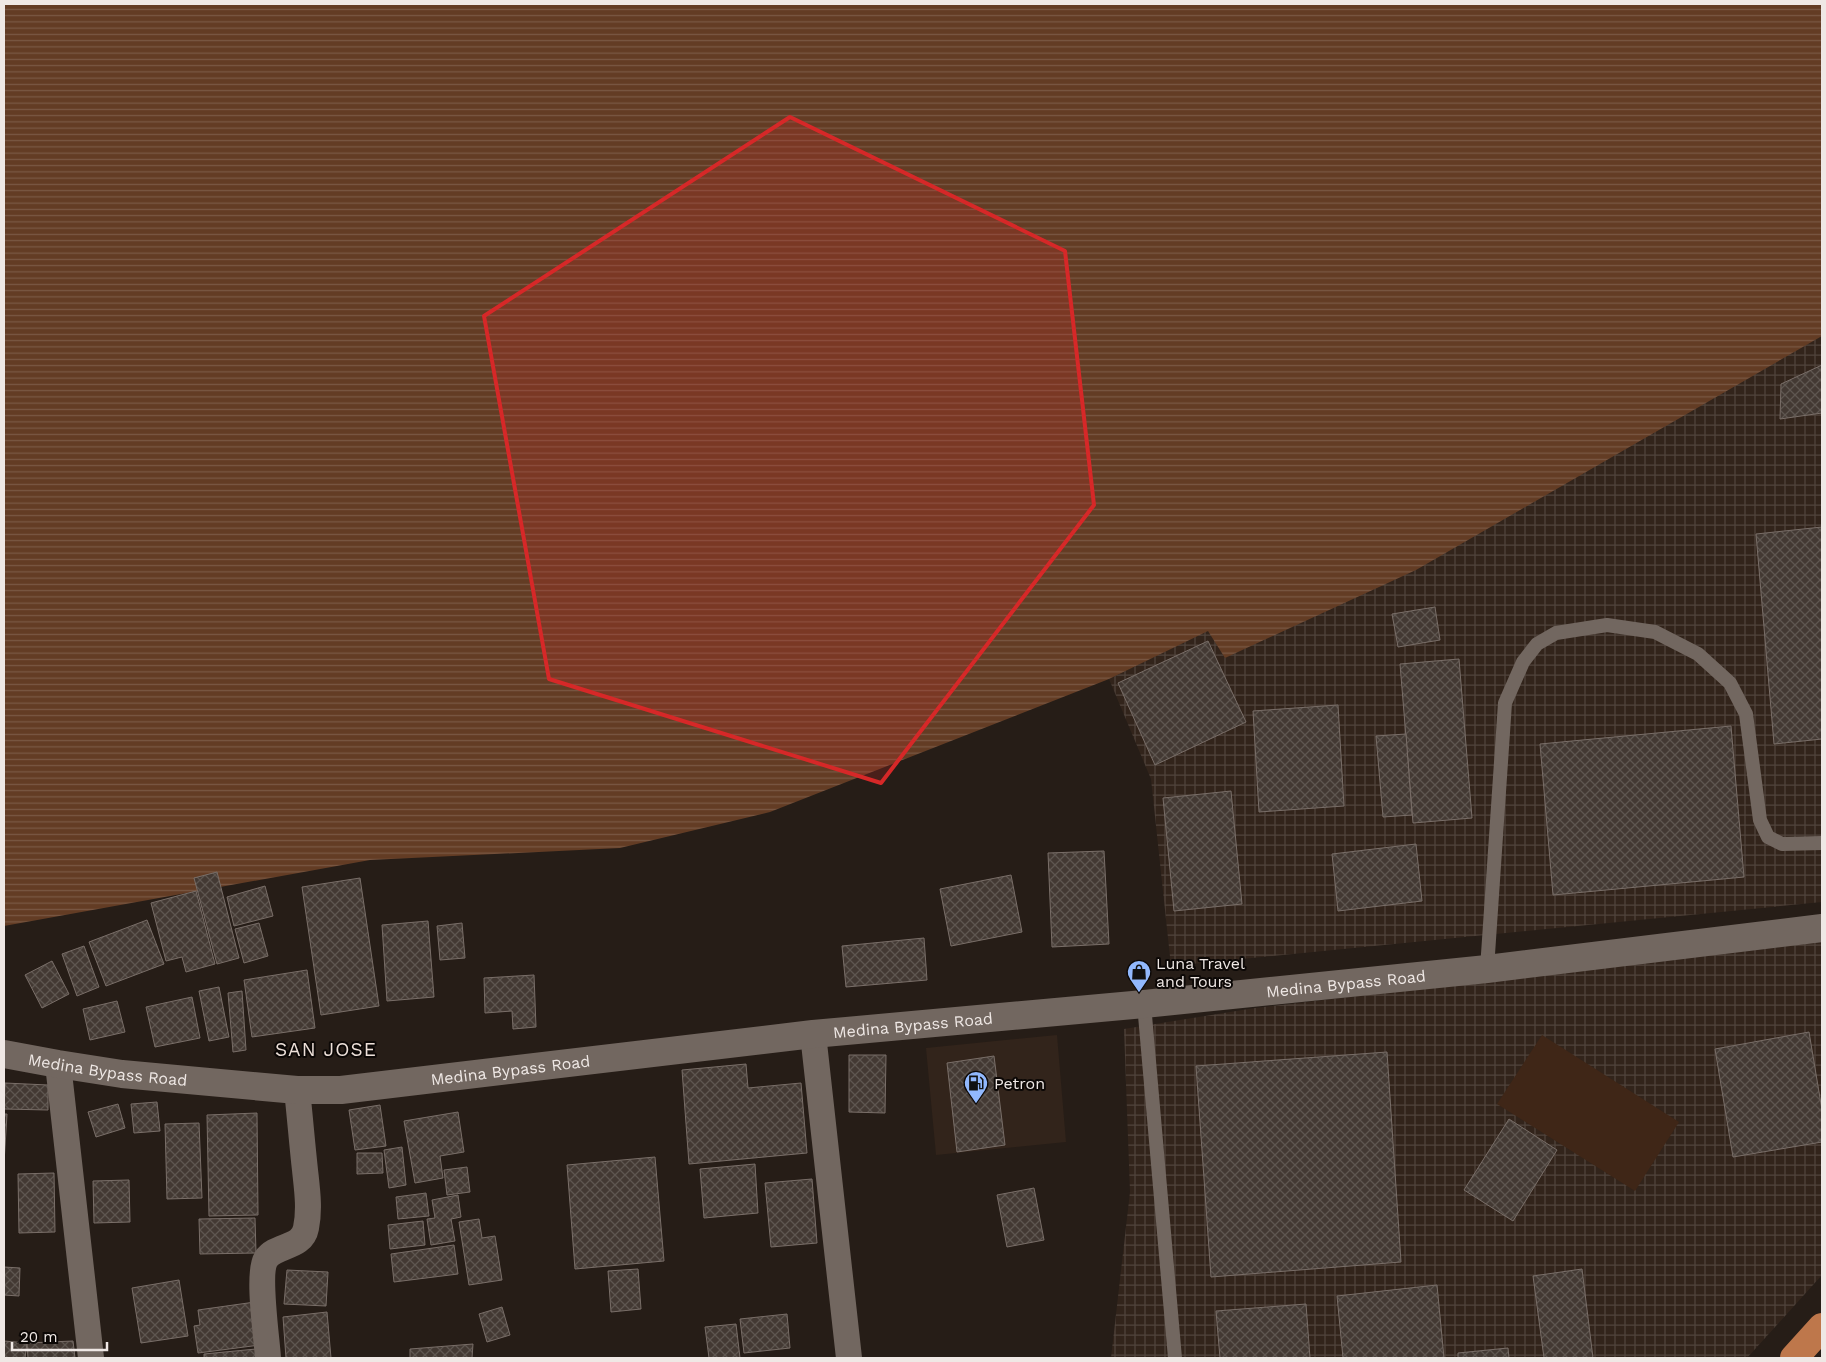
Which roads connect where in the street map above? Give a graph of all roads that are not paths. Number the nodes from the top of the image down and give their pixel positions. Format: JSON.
{"nodes":[{"id":1,"x":1822,"y":843,"type":"edge"},
{"id":2,"x":1822,"y":928,"type":"edge"},
{"id":3,"x":1487,"y":969,"type":"junction"},
{"id":4,"x":1144,"y":1004,"type":"junction"},
{"id":5,"x":813,"y":1034,"type":"junction"},
{"id":6,"x":4,"y":1054,"type":"edge"},
{"id":7,"x":58,"y":1064,"type":"junction"},
{"id":8,"x":297,"y":1090,"type":"junction"},
{"id":9,"x":1822,"y":1327,"type":"edge"},
{"id":10,"x":91,"y":1358,"type":"edge"},
{"id":11,"x":268,"y":1358,"type":"edge"},
{"id":12,"x":849,"y":1358,"type":"edge"},
{"id":13,"x":1175,"y":1358,"type":"edge"},
{"id":14,"x":1794,"y":1358,"type":"edge"}],
"edges":[{"from":1,"to":3,"type":"lane"},
{"from":2,"to":3,"type":"main road","name":"Medina Bypass Road"},
{"from":3,"to":4,"type":"main road","name":"Medina Bypass Road"},
{"from":4,"to":5,"type":"main road","name":"Medina Bypass Road"},
{"from":4,"to":13,"type":"lane"},
{"from":5,"to":8,"type":"main road","name":"Medina Bypass Road"},
{"from":5,"to":12,"type":"street"},
{"from":6,"to":7,"type":"main road","name":"Medina Bypass Road"},
{"from":7,"to":8,"type":"main road","name":"Medina Bypass Road"},
{"from":7,"to":10,"type":"street"},
{"from":8,"to":11,"type":"street"},
{"from":9,"to":14,"type":"highway"}]}
